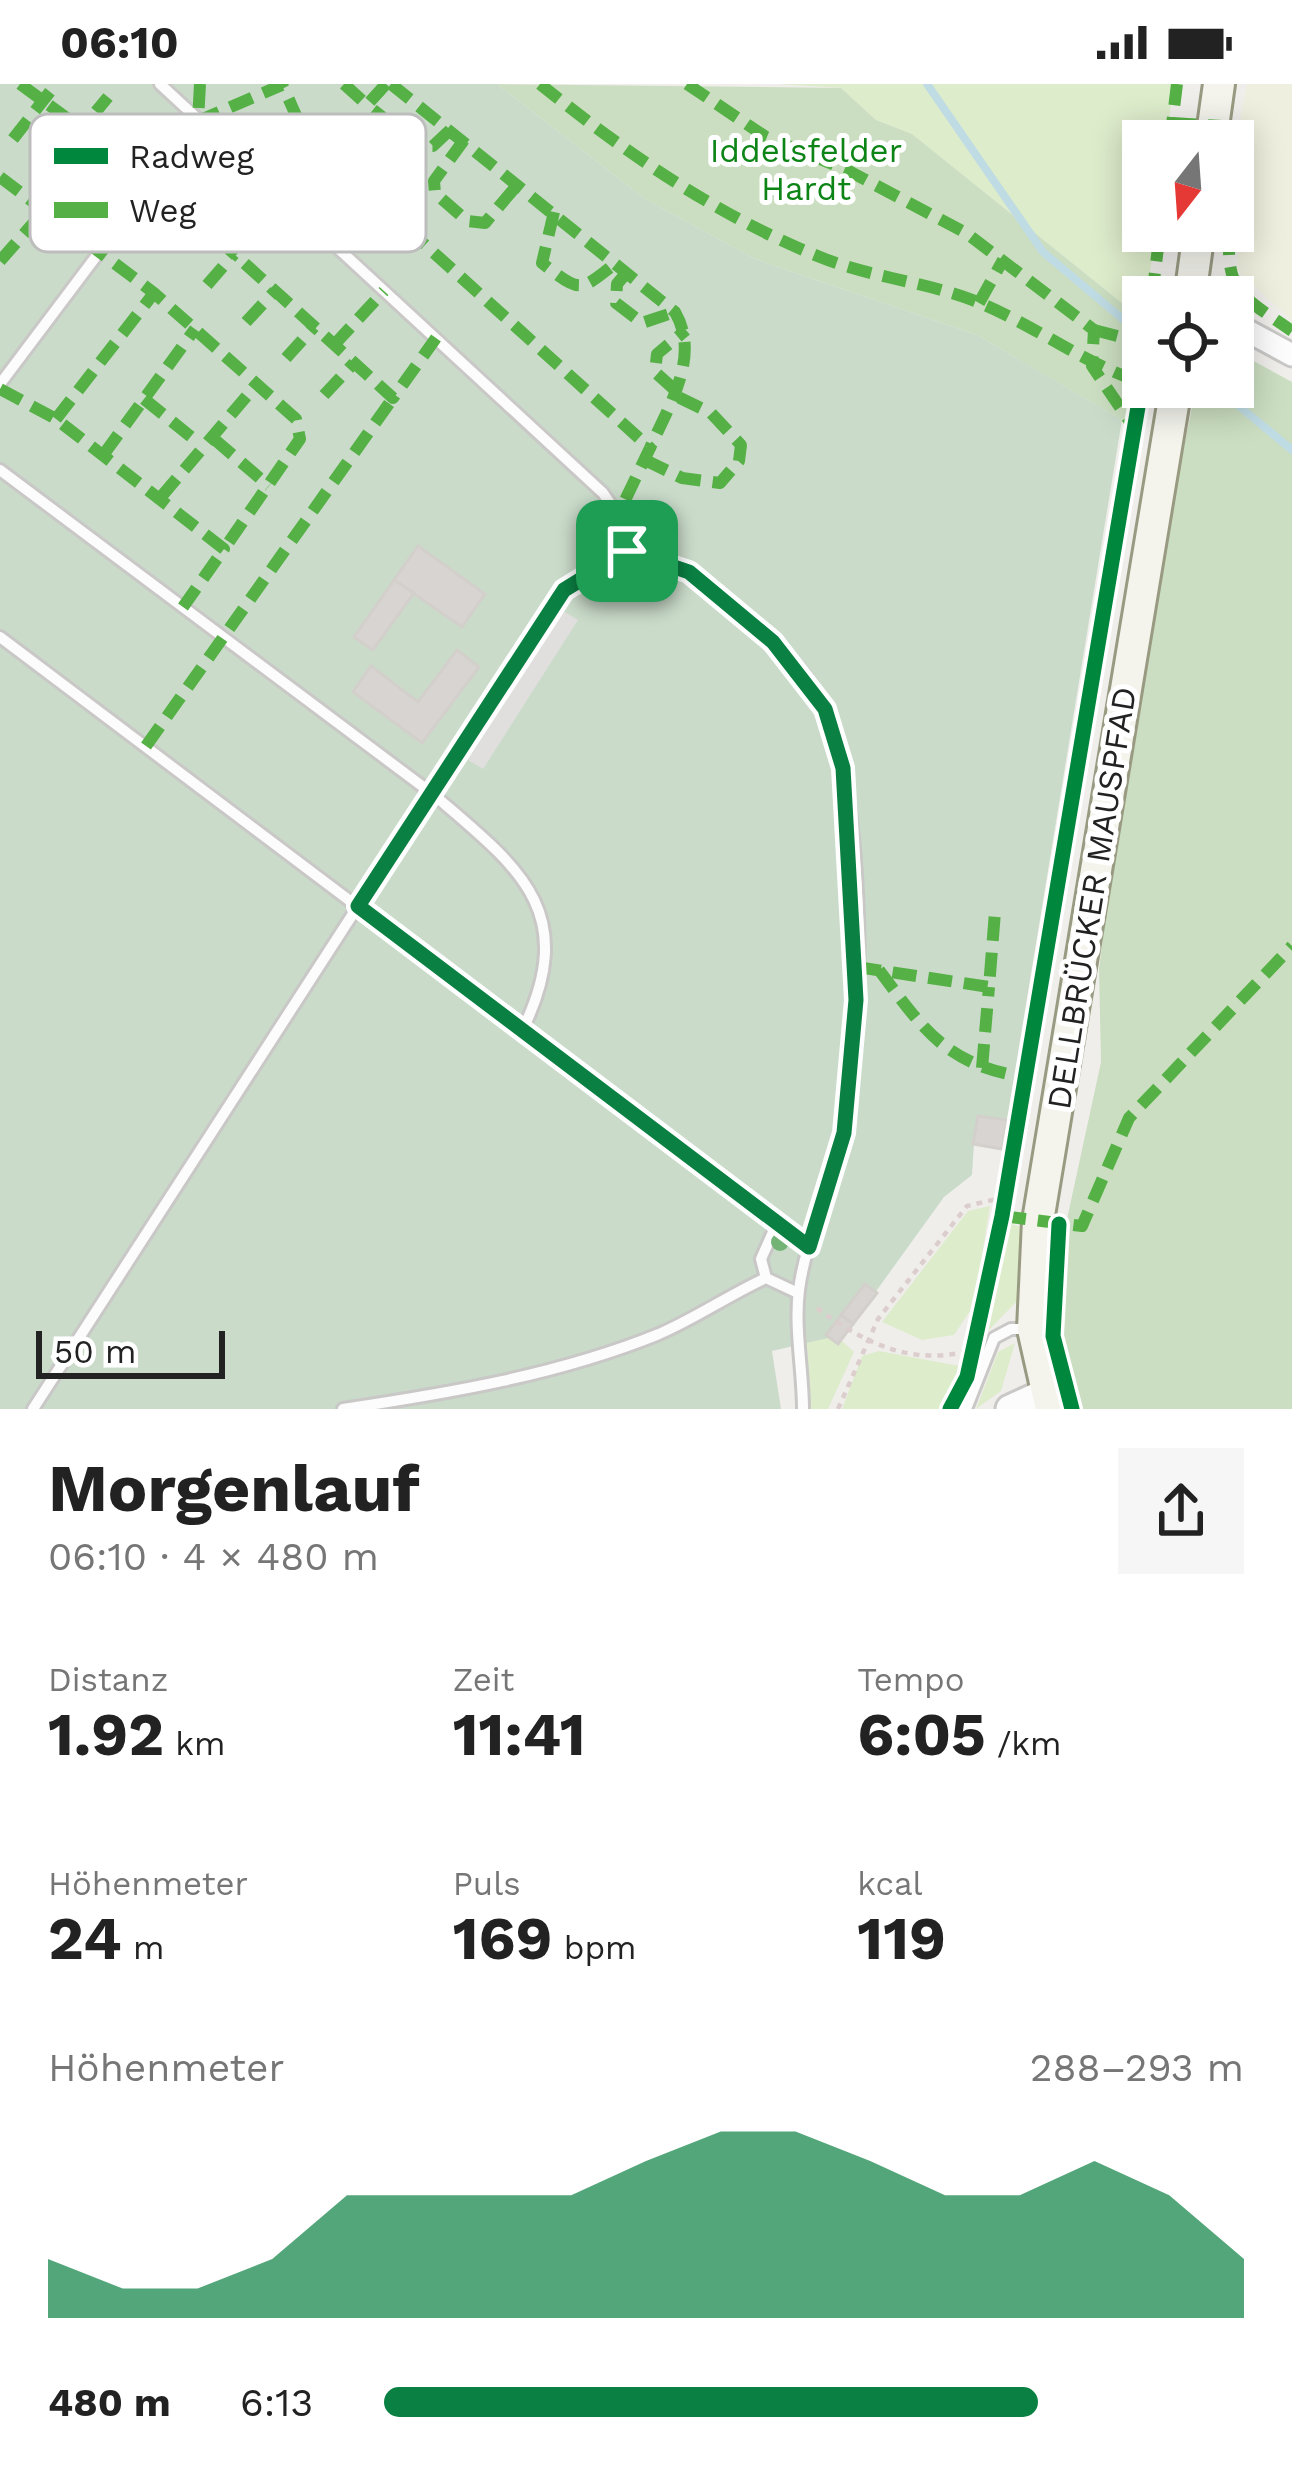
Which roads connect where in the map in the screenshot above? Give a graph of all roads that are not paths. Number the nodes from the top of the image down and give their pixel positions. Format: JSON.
{"nodes":[{"id":1,"x":160,"y":84,"type":"edge"},
{"id":2,"x":1219,"y":84,"type":"edge"},
{"id":3,"x":191,"y":114,"type":"edge"},
{"id":4,"x":1214,"y":120,"type":"edge"},
{"id":5,"x":99,"y":252,"type":"edge"},
{"id":6,"x":340,"y":252,"type":"edge"},
{"id":7,"x":1254,"y":334,"type":"edge"},
{"id":8,"x":1292,"y":355,"type":"edge"},
{"id":9,"x":0,"y":384,"type":"edge"},
{"id":10,"x":1172,"y":408,"type":"edge"},
{"id":11,"x":0,"y":470,"type":"edge"},
{"id":12,"x":627,"y":551,"type":"junction"},
{"id":13,"x":0,"y":638,"type":"edge"},
{"id":14,"x":434,"y":795,"type":"junction"},
{"id":15,"x":358,"y":906,"type":"junction"},
{"id":16,"x":524,"y":1029,"type":"junction"},
{"id":17,"x":777,"y":1223,"type":"junction"},
{"id":18,"x":809,"y":1247,"type":"junction"},
{"id":19,"x":766,"y":1278,"type":"junction"},
{"id":20,"x":798,"y":1293,"type":"junction"},
{"id":21,"x":1033,"y":1329,"type":"junction"},
{"id":22,"x":1048,"y":1401,"type":"edge"},
{"id":23,"x":33,"y":1409,"type":"edge"},
{"id":24,"x":343,"y":1409,"type":"edge"},
{"id":25,"x":803,"y":1409,"type":"edge"},
{"id":26,"x":966,"y":1409,"type":"edge"},
{"id":27,"x":1010,"y":1409,"type":"edge"}],
"edges":[{"from":1,"to":3,"type":"lane"},
{"from":2,"to":4,"type":"main road"},
{"from":5,"to":9,"type":"lane"},
{"from":6,"to":12,"type":"lane"},
{"from":7,"to":8,"type":"street"},
{"from":10,"to":21,"type":"main road","name":"DELLBRÜCKER MAUSPFAD"},
{"from":11,"to":14,"type":"lane"},
{"from":12,"to":14,"type":"lane"},
{"from":12,"to":18,"type":"lane"},
{"from":13,"to":15,"type":"lane"},
{"from":14,"to":15,"type":"lane"},
{"from":14,"to":16,"type":"lane"},
{"from":15,"to":16,"type":"lane"},
{"from":15,"to":23,"type":"lane"},
{"from":16,"to":17,"type":"lane"},
{"from":17,"to":18,"type":"lane"},
{"from":17,"to":19,"type":"lane"},
{"from":18,"to":20,"type":"lane"},
{"from":19,"to":20,"type":"lane"},
{"from":19,"to":24,"type":"lane"},
{"from":20,"to":25,"type":"lane"},
{"from":21,"to":22,"type":"main road","name":"DELLBRÜCKER MAUSPFAD"},
{"from":21,"to":26,"type":"lane"},
{"from":22,"to":27,"type":"street"}]}
